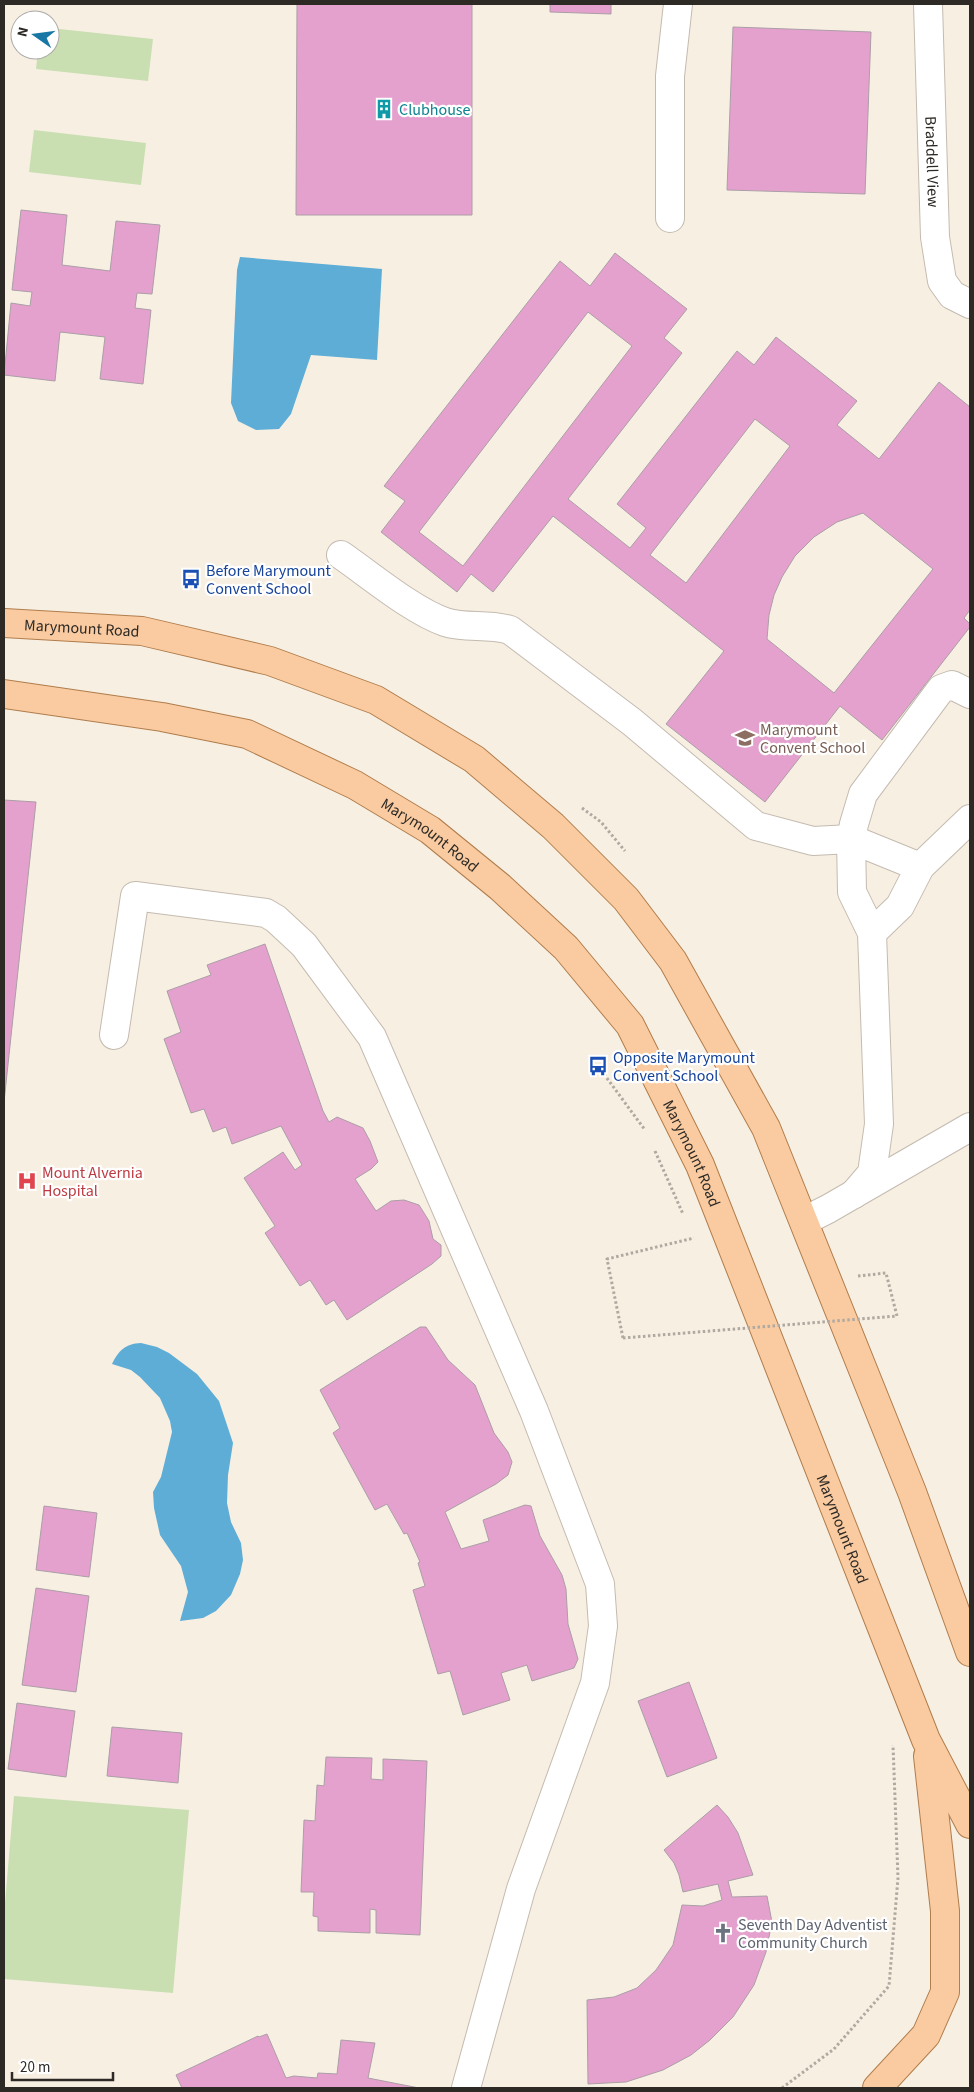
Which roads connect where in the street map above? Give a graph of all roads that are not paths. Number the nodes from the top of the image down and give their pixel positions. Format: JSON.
{"nodes":[{"id":1,"x":678,"y":4,"type":"edge"},
{"id":2,"x":928,"y":4,"type":"edge"},
{"id":3,"x":670,"y":218,"type":"dead end"},
{"id":4,"x":970,"y":304,"type":"edge"},
{"id":5,"x":341,"y":555,"type":"dead end"},
{"id":6,"x":4,"y":623,"type":"edge"},
{"id":7,"x":970,"y":694,"type":"edge"},
{"id":8,"x":4,"y":696,"type":"edge"},
{"id":9,"x":970,"y":819,"type":"edge"},
{"id":10,"x":851,"y":839,"type":"junction"},
{"id":11,"x":920,"y":868,"type":"junction"},
{"id":12,"x":872,"y":933,"type":"junction"},
{"id":13,"x":114,"y":1035,"type":"dead end"},
{"id":14,"x":970,"y":1127,"type":"edge"},
{"id":15,"x":854,"y":1194,"type":"junction"},
{"id":16,"x":804,"y":1221,"type":"junction"},
{"id":17,"x":970,"y":1652,"type":"edge"},
{"id":18,"x":926,"y":1740,"type":"junction"},
{"id":19,"x":970,"y":1824,"type":"edge"},
{"id":20,"x":466,"y":2088,"type":"edge"},
{"id":21,"x":877,"y":2088,"type":"edge"}],
"edges":[{"from":1,"to":3,"type":"street"},
{"from":2,"to":4,"type":"street","name":"Braddell View"},
{"from":5,"to":10,"type":"street"},
{"from":6,"to":16,"type":"main road","name":"Marymount Road"},
{"from":7,"to":10,"type":"street"},
{"from":8,"to":18,"type":"main road","name":"Marymount Road"},
{"from":9,"to":11,"type":"street"},
{"from":10,"to":11,"type":"street"},
{"from":10,"to":12,"type":"street"},
{"from":11,"to":12,"type":"street"},
{"from":12,"to":15,"type":"street"},
{"from":13,"to":20,"type":"street"},
{"from":14,"to":15,"type":"street"},
{"from":15,"to":16,"type":"street"},
{"from":16,"to":17,"type":"main road","name":"Marymount Road"},
{"from":18,"to":19,"type":"main road","name":"Marymount Road"},
{"from":18,"to":21,"type":"main road"}]}
